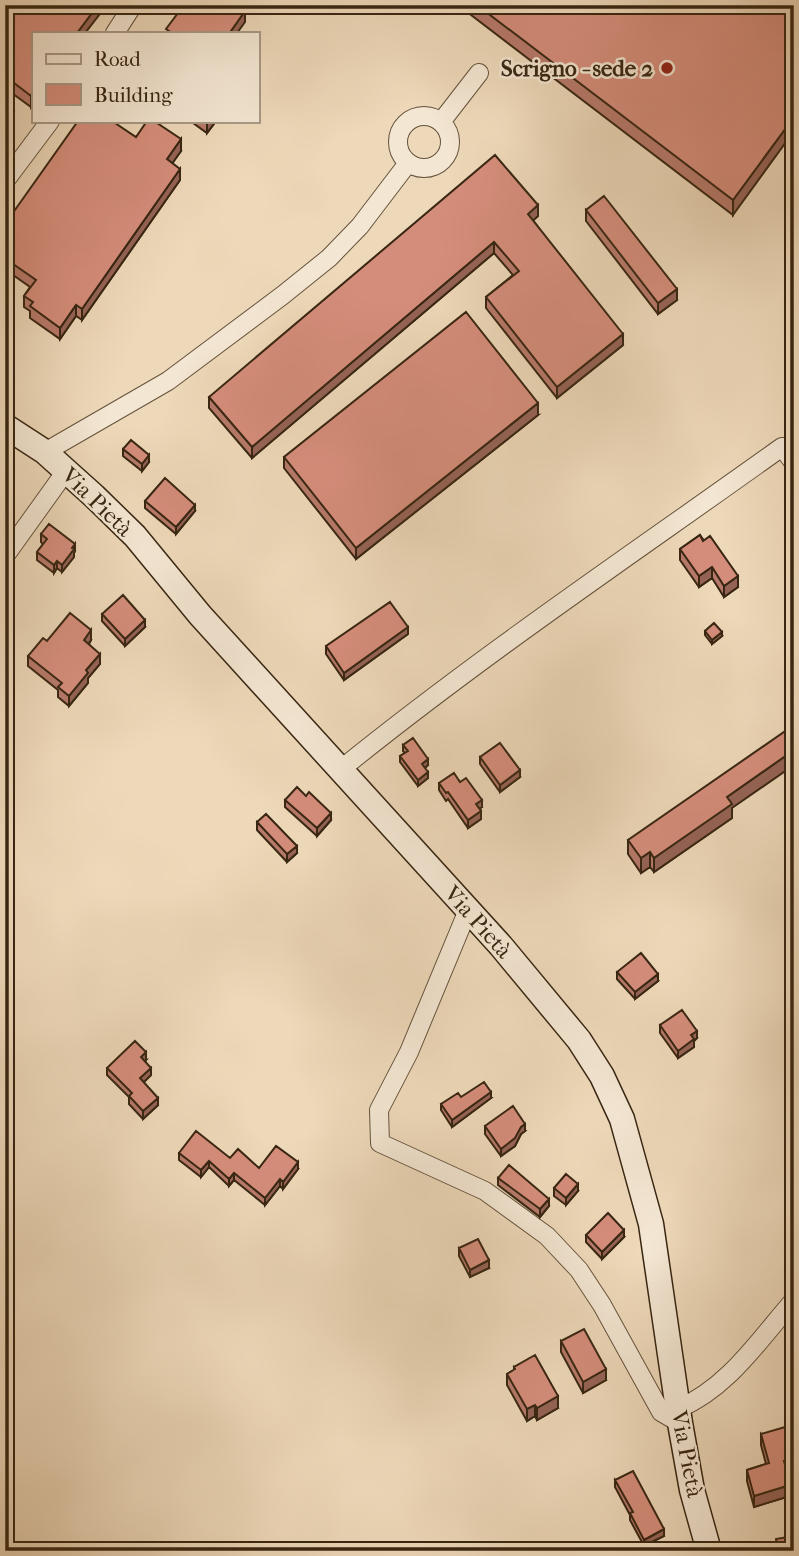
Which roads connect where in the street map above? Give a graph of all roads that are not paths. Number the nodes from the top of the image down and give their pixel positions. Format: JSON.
{"nodes":[{"id":1,"x":133,"y":5,"type":"edge"},
{"id":2,"x":116,"y":32,"type":"edge"},
{"id":3,"x":479,"y":73,"type":"dead end"},
{"id":4,"x":49,"y":122,"type":"edge"},
{"id":5,"x":441,"y":122,"type":"junction"},
{"id":6,"x":408,"y":163,"type":"junction"},
{"id":7,"x":5,"y":181,"type":"edge"},
{"id":8,"x":5,"y":426,"type":"edge"},
{"id":9,"x":45,"y":452,"type":"junction"},
{"id":10,"x":794,"y":463,"type":"edge"},
{"id":11,"x":66,"y":471,"type":"junction"},
{"id":12,"x":5,"y":556,"type":"edge"},
{"id":13,"x":341,"y":770,"type":"junction"},
{"id":14,"x":468,"y":910,"type":"junction"},
{"id":15,"x":794,"y":1300,"type":"edge"},
{"id":16,"x":679,"y":1416,"type":"junction"},
{"id":17,"x":709,"y":1551,"type":"edge"}],
"edges":[{"from":1,"to":2,"type":"street"},
{"from":3,"to":5,"type":"street"},
{"from":4,"to":7,"type":"street"},
{"from":5,"to":6,"type":"street"},
{"from":5,"to":6,"type":"street"},
{"from":6,"to":9,"type":"street"},
{"from":8,"to":9,"type":"street","name":"Via Pietà"},
{"from":9,"to":11,"type":"street","name":"Via Pietà"},
{"from":10,"to":13,"type":"street"},
{"from":11,"to":12,"type":"street"},
{"from":11,"to":13,"type":"street","name":"Via Pietà"},
{"from":13,"to":14,"type":"street","name":"Via Pietà"},
{"from":14,"to":16,"type":"street","name":"Via Pietà"},
{"from":14,"to":16,"type":"street"},
{"from":15,"to":16,"type":"street"},
{"from":16,"to":17,"type":"street","name":"Via Pietà"}]}
